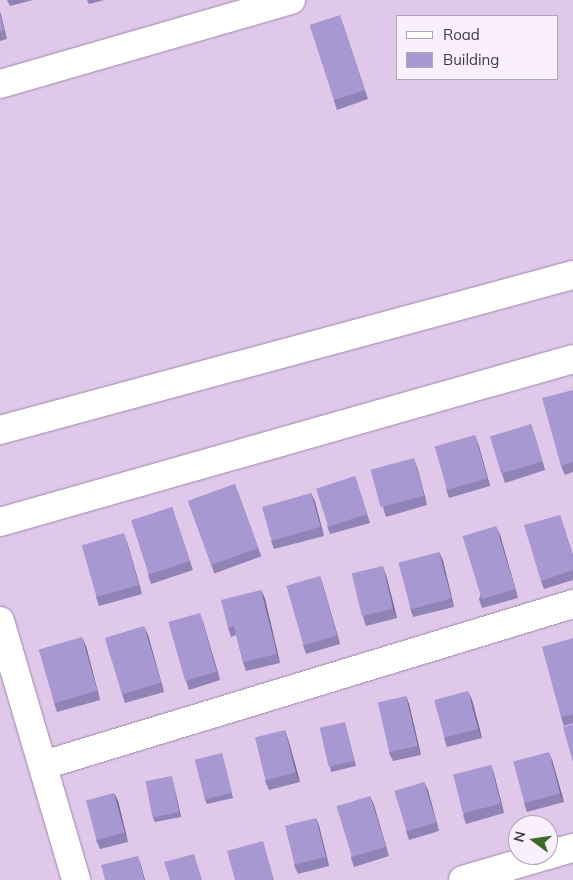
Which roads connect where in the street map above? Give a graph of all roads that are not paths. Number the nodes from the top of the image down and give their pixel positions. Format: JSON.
{"nodes":[{"id":1,"x":291,"y":0,"type":"edge"},
{"id":2,"x":0,"y":84,"type":"edge"},
{"id":3,"x":573,"y":275,"type":"edge"},
{"id":4,"x":573,"y":359,"type":"edge"},
{"id":5,"x":0,"y":430,"type":"edge"},
{"id":6,"x":0,"y":522,"type":"edge"},
{"id":7,"x":573,"y":604,"type":"edge"},
{"id":8,"x":0,"y":621,"type":"edge"},
{"id":9,"x":44,"y":766,"type":"junction"},
{"id":10,"x":573,"y":848,"type":"edge"},
{"id":11,"x":558,"y":854,"type":"edge"},
{"id":12,"x":528,"y":865,"type":"edge"},
{"id":13,"x":76,"y":880,"type":"edge"},
{"id":14,"x":463,"y":880,"type":"edge"}],
"edges":[{"from":1,"to":2,"type":"street"},
{"from":3,"to":5,"type":"street"},
{"from":4,"to":6,"type":"street"},
{"from":7,"to":9,"type":"street"},
{"from":8,"to":9,"type":"street"},
{"from":9,"to":13,"type":"street"},
{"from":10,"to":11,"type":"street"},
{"from":12,"to":14,"type":"street"}]}
